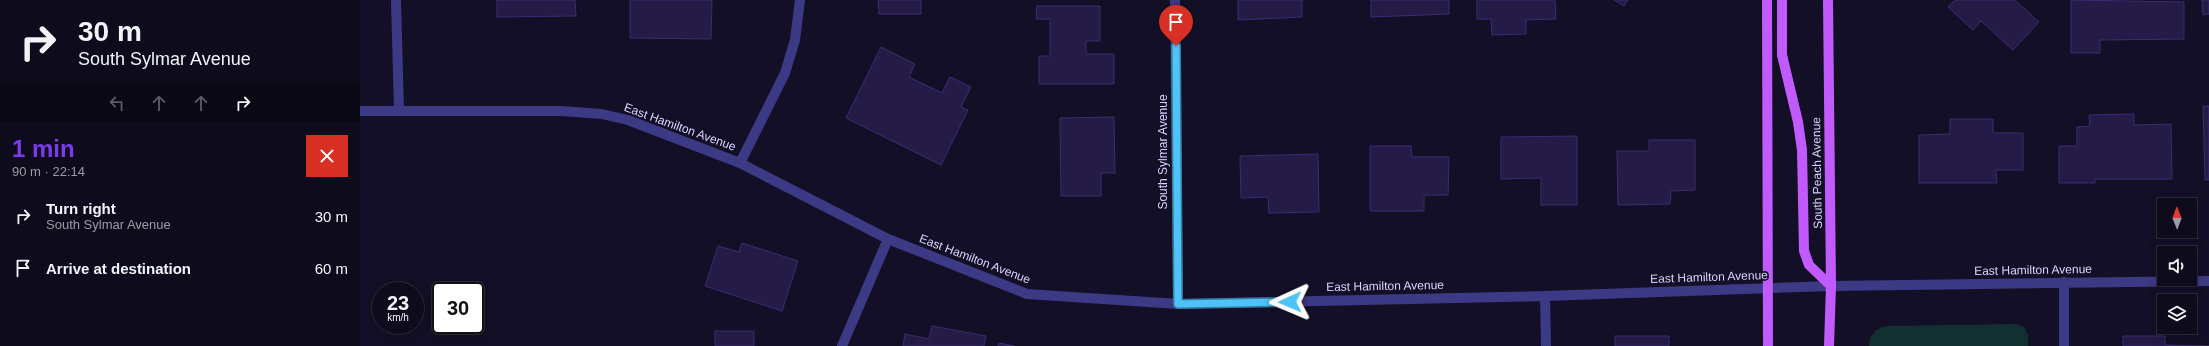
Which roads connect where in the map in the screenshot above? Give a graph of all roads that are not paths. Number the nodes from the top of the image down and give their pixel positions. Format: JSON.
{"nodes":[{"id":1,"x":396,"y":0,"type":"edge"},
{"id":2,"x":800,"y":0,"type":"edge"},
{"id":3,"x":1175,"y":0,"type":"edge"},
{"id":4,"x":1767,"y":0,"type":"edge"},
{"id":5,"x":1782,"y":0,"type":"edge"},
{"id":6,"x":1828,"y":0,"type":"edge"},
{"id":7,"x":360,"y":111,"type":"edge"},
{"id":8,"x":399,"y":111,"type":"junction"},
{"id":9,"x":740,"y":163,"type":"junction"},
{"id":10,"x":888,"y":239,"type":"junction"},
{"id":11,"x":2209,"y":281,"type":"edge"},
{"id":12,"x":2064,"y":282,"type":"junction"},
{"id":13,"x":1831,"y":286,"type":"junction"},
{"id":14,"x":1768,"y":289,"type":"junction"},
{"id":15,"x":1545,"y":296,"type":"junction"},
{"id":16,"x":1178,"y":304,"type":"junction"},
{"id":17,"x":842,"y":346,"type":"edge"},
{"id":18,"x":1546,"y":346,"type":"edge"},
{"id":19,"x":1768,"y":346,"type":"edge"},
{"id":20,"x":1830,"y":346,"type":"edge"},
{"id":21,"x":2064,"y":346,"type":"edge"}],
"edges":[{"from":1,"to":8,"type":"street"},
{"from":2,"to":9,"type":"street"},
{"from":3,"to":16,"type":"street","name":"South Sylmar Avenue"},
{"from":4,"to":14,"type":"main road"},
{"from":5,"to":13,"type":"main road"},
{"from":6,"to":13,"type":"main road","name":"South Peach Avenue"},
{"from":7,"to":8,"type":"street","name":"East Hamilton Avenue"},
{"from":8,"to":9,"type":"street","name":"East Hamilton Avenue"},
{"from":9,"to":10,"type":"street","name":"East Hamilton Avenue"},
{"from":10,"to":16,"type":"street","name":"East Hamilton Avenue"},
{"from":10,"to":17,"type":"street"},
{"from":11,"to":12,"type":"street","name":"East Hamilton Avenue"},
{"from":12,"to":13,"type":"street","name":"East Hamilton Avenue"},
{"from":12,"to":21,"type":"street"},
{"from":13,"to":14,"type":"street","name":"East Hamilton Avenue"},
{"from":13,"to":20,"type":"main road","name":"South Peach Avenue"},
{"from":14,"to":15,"type":"street","name":"East Hamilton Avenue"},
{"from":14,"to":19,"type":"main road"},
{"from":15,"to":16,"type":"street","name":"East Hamilton Avenue"},
{"from":15,"to":18,"type":"street"}]}
